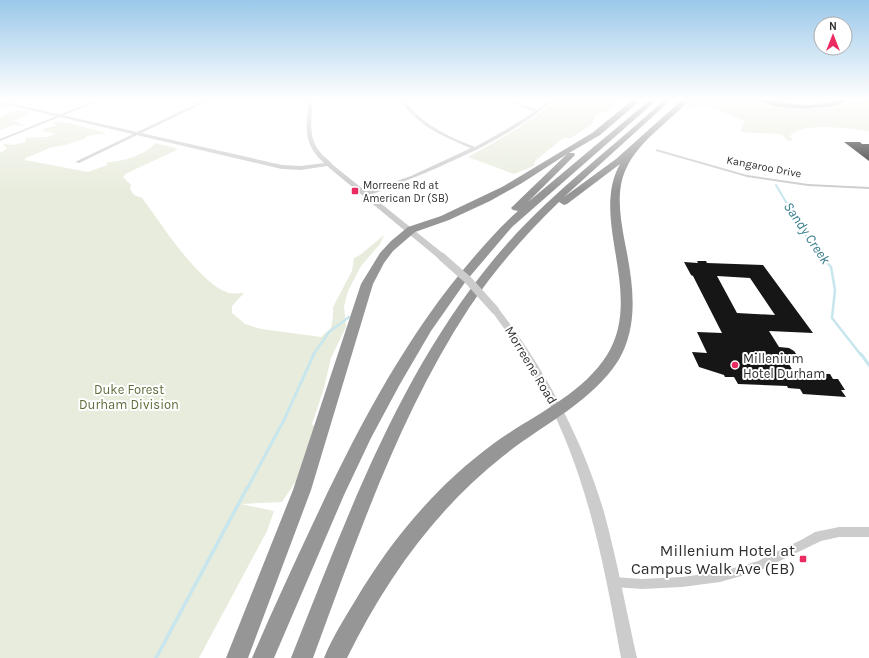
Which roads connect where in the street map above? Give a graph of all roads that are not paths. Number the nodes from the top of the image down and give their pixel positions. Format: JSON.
{"nodes":[{"id":1,"x":26,"y":130,"type":"edge"},
{"id":2,"x":120,"y":130,"type":"edge"},
{"id":3,"x":147,"y":130,"type":"edge"},
{"id":4,"x":310,"y":130,"type":"edge"},
{"id":5,"x":436,"y":130,"type":"edge"},
{"id":6,"x":507,"y":130,"type":"edge"},
{"id":7,"x":601,"y":130,"type":"edge"},
{"id":8,"x":619,"y":130,"type":"edge"},
{"id":9,"x":635,"y":130,"type":"edge"},
{"id":10,"x":653,"y":130,"type":"edge"},
{"id":11,"x":597,"y":133,"type":"junction"},
{"id":12,"x":138,"y":134,"type":"junction"},
{"id":13,"x":0,"y":140,"type":"edge"},
{"id":14,"x":637,"y":145,"type":"junction"},
{"id":15,"x":474,"y":148,"type":"junction"},
{"id":16,"x":658,"y":150,"type":"dead end"},
{"id":17,"x":77,"y":162,"type":"dead end"},
{"id":18,"x":330,"y":164,"type":"junction"},
{"id":19,"x":869,"y":188,"type":"edge"},
{"id":20,"x":364,"y":194,"type":"junction"},
{"id":21,"x":409,"y":230,"type":"junction"},
{"id":22,"x":525,"y":230,"type":"junction"},
{"id":23,"x":498,"y":236,"type":"junction"},
{"id":24,"x":557,"y":409,"type":"junction"},
{"id":25,"x":869,"y":532,"type":"edge"},
{"id":26,"x":614,"y":582,"type":"junction"},
{"id":27,"x":237,"y":658,"type":"edge"},
{"id":28,"x":263,"y":658,"type":"edge"},
{"id":29,"x":302,"y":658,"type":"edge"},
{"id":30,"x":335,"y":658,"type":"edge"},
{"id":31,"x":629,"y":658,"type":"edge"}],
"edges":[{"from":1,"to":13,"type":"street"},
{"from":2,"to":12,"type":"street"},
{"from":3,"to":12,"type":"street"},
{"from":4,"to":18,"type":"street","name":"Morreene Road"},
{"from":5,"to":15,"type":"street"},
{"from":6,"to":15,"type":"street"},
{"from":7,"to":11,"type":"highway"},
{"from":8,"to":23,"type":"highway"},
{"from":9,"to":22,"type":"highway"},
{"from":10,"to":14,"type":"highway"},
{"from":11,"to":21,"type":"highway"},
{"from":11,"to":23,"type":"highway"},
{"from":12,"to":17,"type":"street"},
{"from":12,"to":18,"type":"street"},
{"from":14,"to":22,"type":"highway"},
{"from":14,"to":24,"type":"highway"},
{"from":15,"to":20,"type":"street"},
{"from":16,"to":19,"type":"street","name":"Kangaroo Drive"},
{"from":18,"to":20,"type":"street","name":"Morreene Road"},
{"from":20,"to":21,"type":"street","name":"Morreene Road"},
{"from":21,"to":24,"type":"street","name":"Morreene Road","bridge":true},
{"from":21,"to":27,"type":"highway"},
{"from":22,"to":29,"type":"highway"},
{"from":23,"to":28,"type":"highway"},
{"from":24,"to":26,"type":"street","name":"Morreene Road"},
{"from":24,"to":30,"type":"highway"},
{"from":25,"to":26,"type":"street"},
{"from":26,"to":31,"type":"street","name":"Morreene Road"}]}
